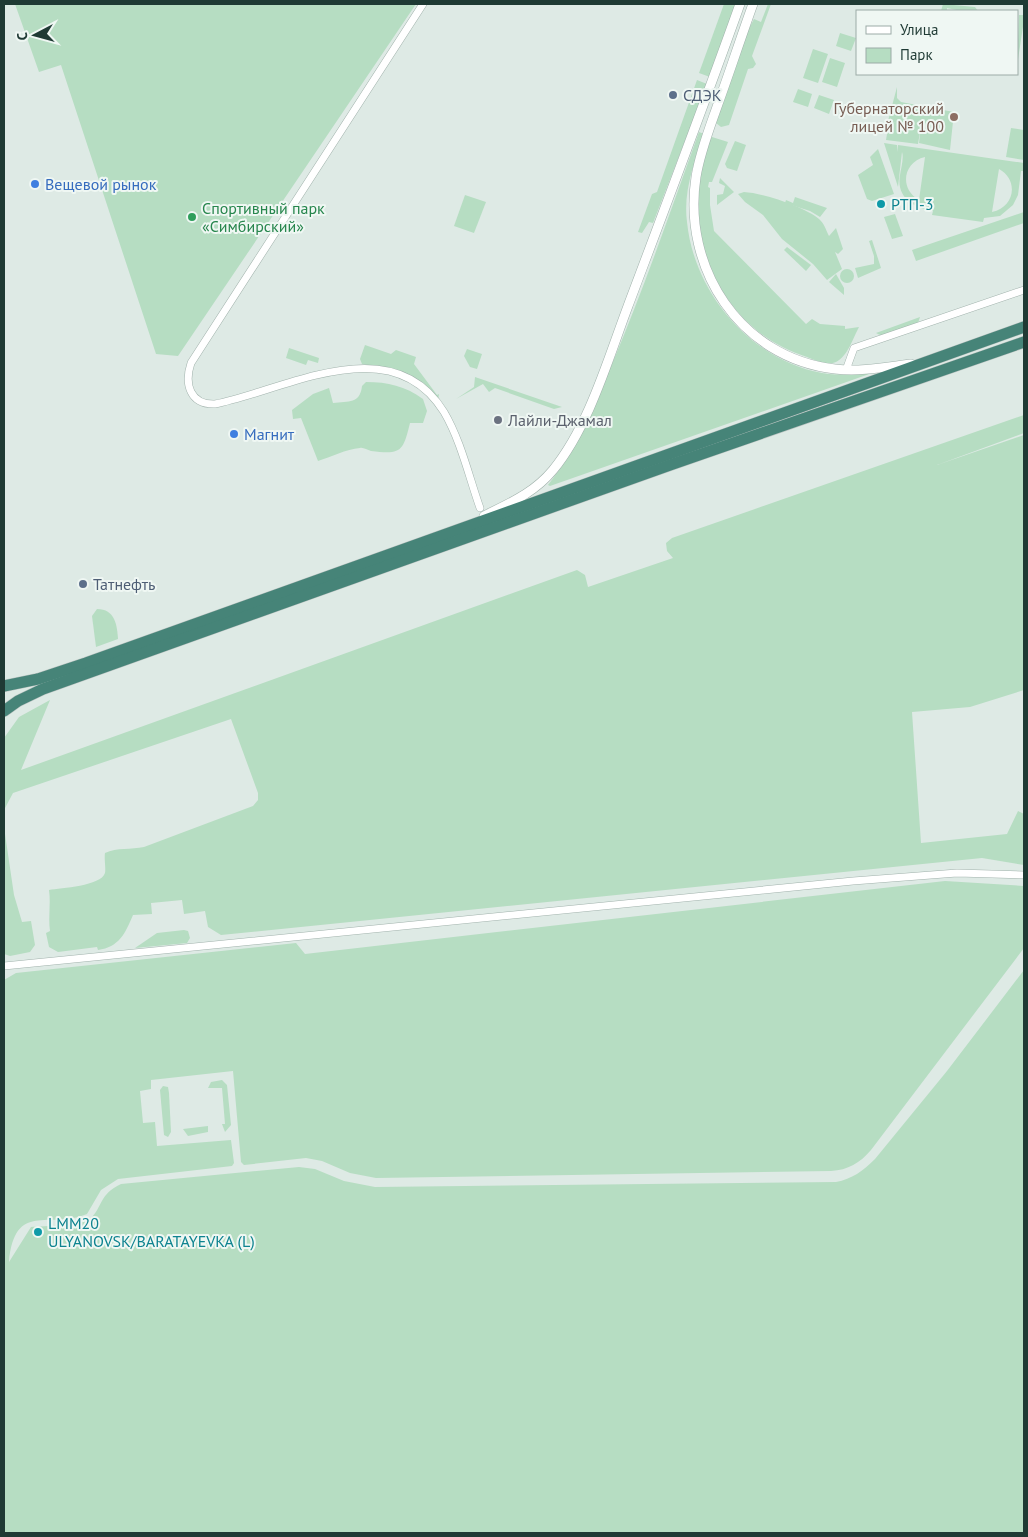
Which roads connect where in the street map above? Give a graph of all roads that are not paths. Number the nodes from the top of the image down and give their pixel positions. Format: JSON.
{"nodes":[{"id":1,"x":423,"y":4,"type":"edge"},
{"id":2,"x":740,"y":4,"type":"edge"},
{"id":3,"x":753,"y":4,"type":"edge"},
{"id":4,"x":696,"y":127,"type":"junction"},
{"id":5,"x":708,"y":131,"type":"junction"},
{"id":6,"x":1024,"y":290,"type":"edge"},
{"id":7,"x":1024,"y":328,"type":"edge"},
{"id":8,"x":1024,"y":342,"type":"edge"},
{"id":9,"x":926,"y":362,"type":"junction"},
{"id":10,"x":846,"y":370,"type":"junction"},
{"id":11,"x":480,"y":508,"type":"dead end"},
{"id":12,"x":432,"y":540,"type":"junction"},
{"id":13,"x":267,"y":604,"type":"junction"},
{"id":14,"x":4,"y":686,"type":"edge"},
{"id":15,"x":4,"y":711,"type":"edge"},
{"id":16,"x":1024,"y":874,"type":"edge"},
{"id":17,"x":4,"y":966,"type":"edge"}],
"edges":[{"from":1,"to":11,"type":"street"},
{"from":2,"to":4,"type":"street"},
{"from":3,"to":5,"type":"street"},
{"from":4,"to":5,"type":"street"},
{"from":4,"to":12,"type":"street"},
{"from":5,"to":10,"type":"street"},
{"from":6,"to":10,"type":"street"},
{"from":7,"to":9,"type":"highway"},
{"from":8,"to":13,"type":"highway"},
{"from":9,"to":10,"type":"street"},
{"from":9,"to":12,"type":"highway"},
{"from":12,"to":13,"type":"highway"},
{"from":13,"to":14,"type":"highway"},
{"from":13,"to":15,"type":"highway"},
{"from":16,"to":17,"type":"street"}]}
